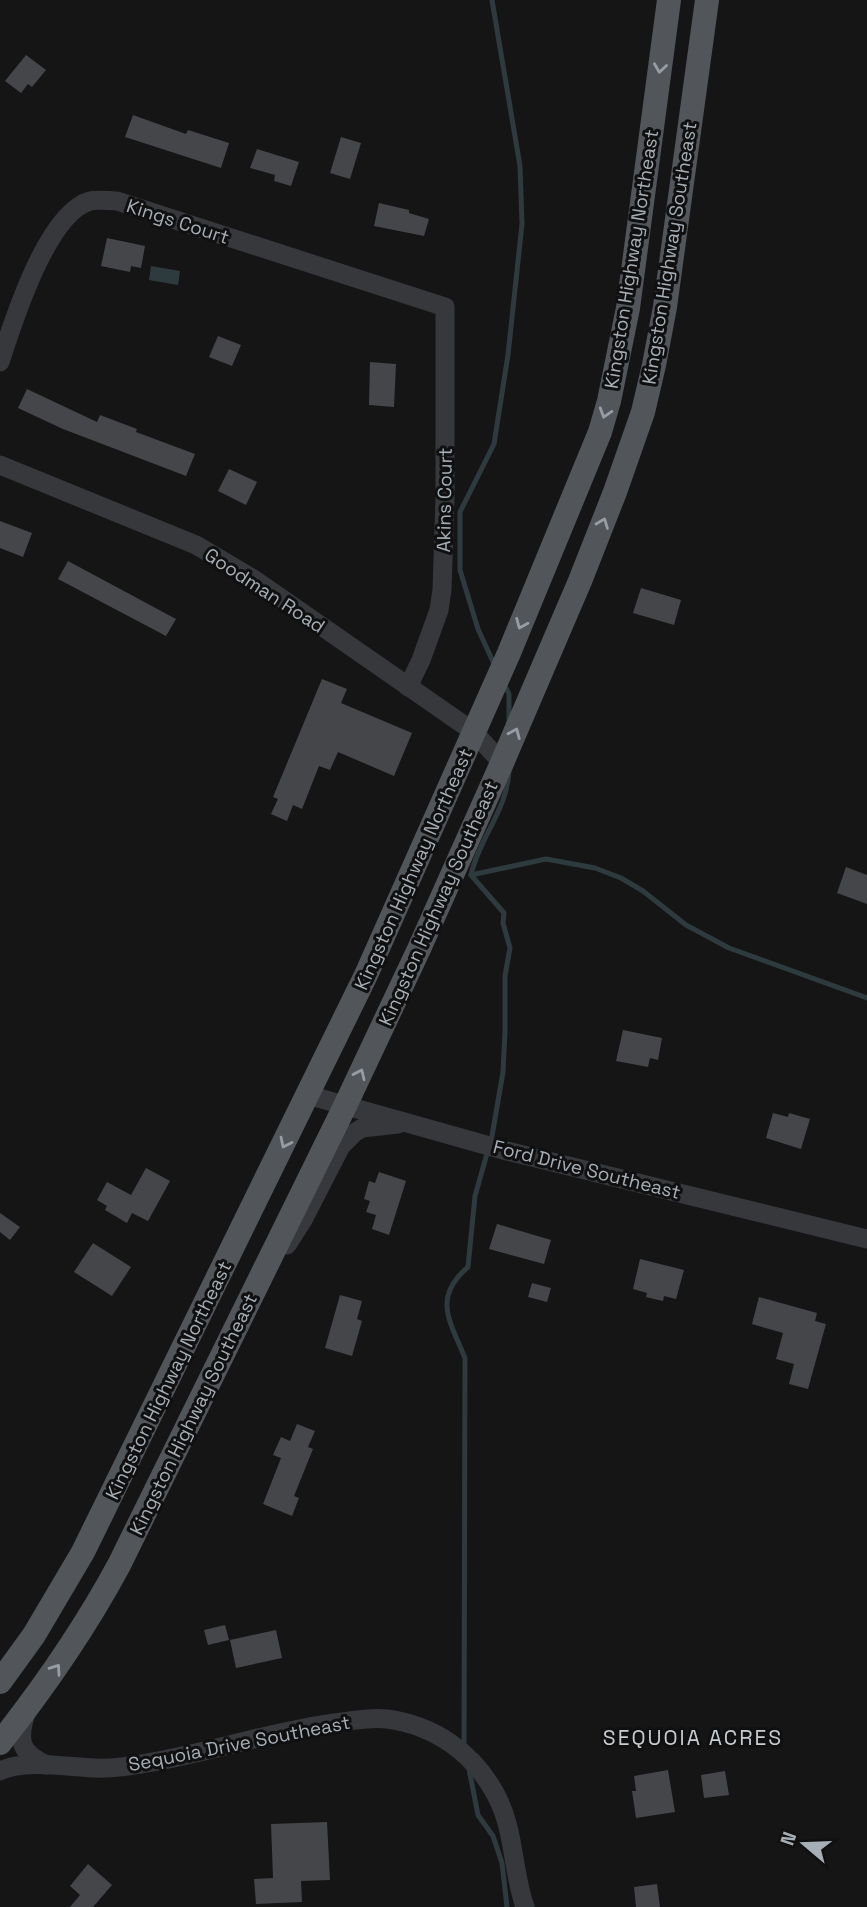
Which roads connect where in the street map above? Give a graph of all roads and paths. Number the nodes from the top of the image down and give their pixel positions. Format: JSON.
{"nodes":[{"id":1,"x":669,"y":0,"type":"edge"},
{"id":2,"x":707,"y":0,"type":"edge"},
{"id":3,"x":445,"y":307,"type":"joint"},
{"id":4,"x":0,"y":362,"type":"edge"},
{"id":5,"x":0,"y":465,"type":"edge"},
{"id":6,"x":408,"y":687,"type":"junction"},
{"id":7,"x":474,"y":732,"type":"junction"},
{"id":8,"x":502,"y":763,"type":"junction"},
{"id":9,"x":308,"y":1095,"type":"junction"},
{"id":10,"x":345,"y":1106,"type":"junction"},
{"id":11,"x":408,"y":1122,"type":"junction"},
{"id":12,"x":867,"y":1239,"type":"edge"},
{"id":13,"x":246,"y":1307,"type":"junction"},
{"id":14,"x":0,"y":1682,"type":"edge"},
{"id":15,"x":28,"y":1707,"type":"junction"},
{"id":16,"x":0,"y":1742,"type":"edge"},
{"id":17,"x":47,"y":1765,"type":"junction"},
{"id":18,"x":0,"y":1771,"type":"edge"},
{"id":19,"x":526,"y":1907,"type":"edge"}],
"edges":[{"from":1,"to":7,"type":"main road","name":"Kingston Highway Northeast","one_way":true},
{"from":8,"to":2,"type":"main road","name":"Kingston Highway Southeast","one_way":true},
{"from":3,"to":4,"type":"street","name":"Kings Court"},
{"from":3,"to":6,"type":"street","name":"Akins Court"},
{"from":5,"to":6,"type":"street","name":"Goodman Road"},
{"from":6,"to":7,"type":"street","name":"Goodman Road"},
{"from":7,"to":8,"type":"street","name":"Goodman Road"},
{"from":7,"to":9,"type":"main road","name":"Kingston Highway Northeast"},
{"from":10,"to":8,"type":"main road","name":"Kingston Highway Southeast","one_way":true},
{"from":9,"to":10,"type":"street","name":"Ford Drive Southeast"},
{"from":9,"to":14,"type":"main road","name":"Kingston Highway Northeast","one_way":true},
{"from":10,"to":11,"type":"street","name":"Ford Drive Southeast"},
{"from":10,"to":13,"type":"main road","name":"Kingston Highway Southeast"},
{"from":11,"to":12,"type":"street","name":"Ford Drive Southeast"},
{"from":11,"to":13,"type":"street"},
{"from":15,"to":13,"type":"main road","name":"Kingston Highway Southeast","one_way":true},
{"from":15,"to":16,"type":"main road","name":"Kingston Highway Southeast"},
{"from":15,"to":17,"type":"street"},
{"from":17,"to":18,"type":"street","name":"Sequoia Drive Southeast"},
{"from":17,"to":19,"type":"street","name":"Sequoia Drive Southeast"}]}
